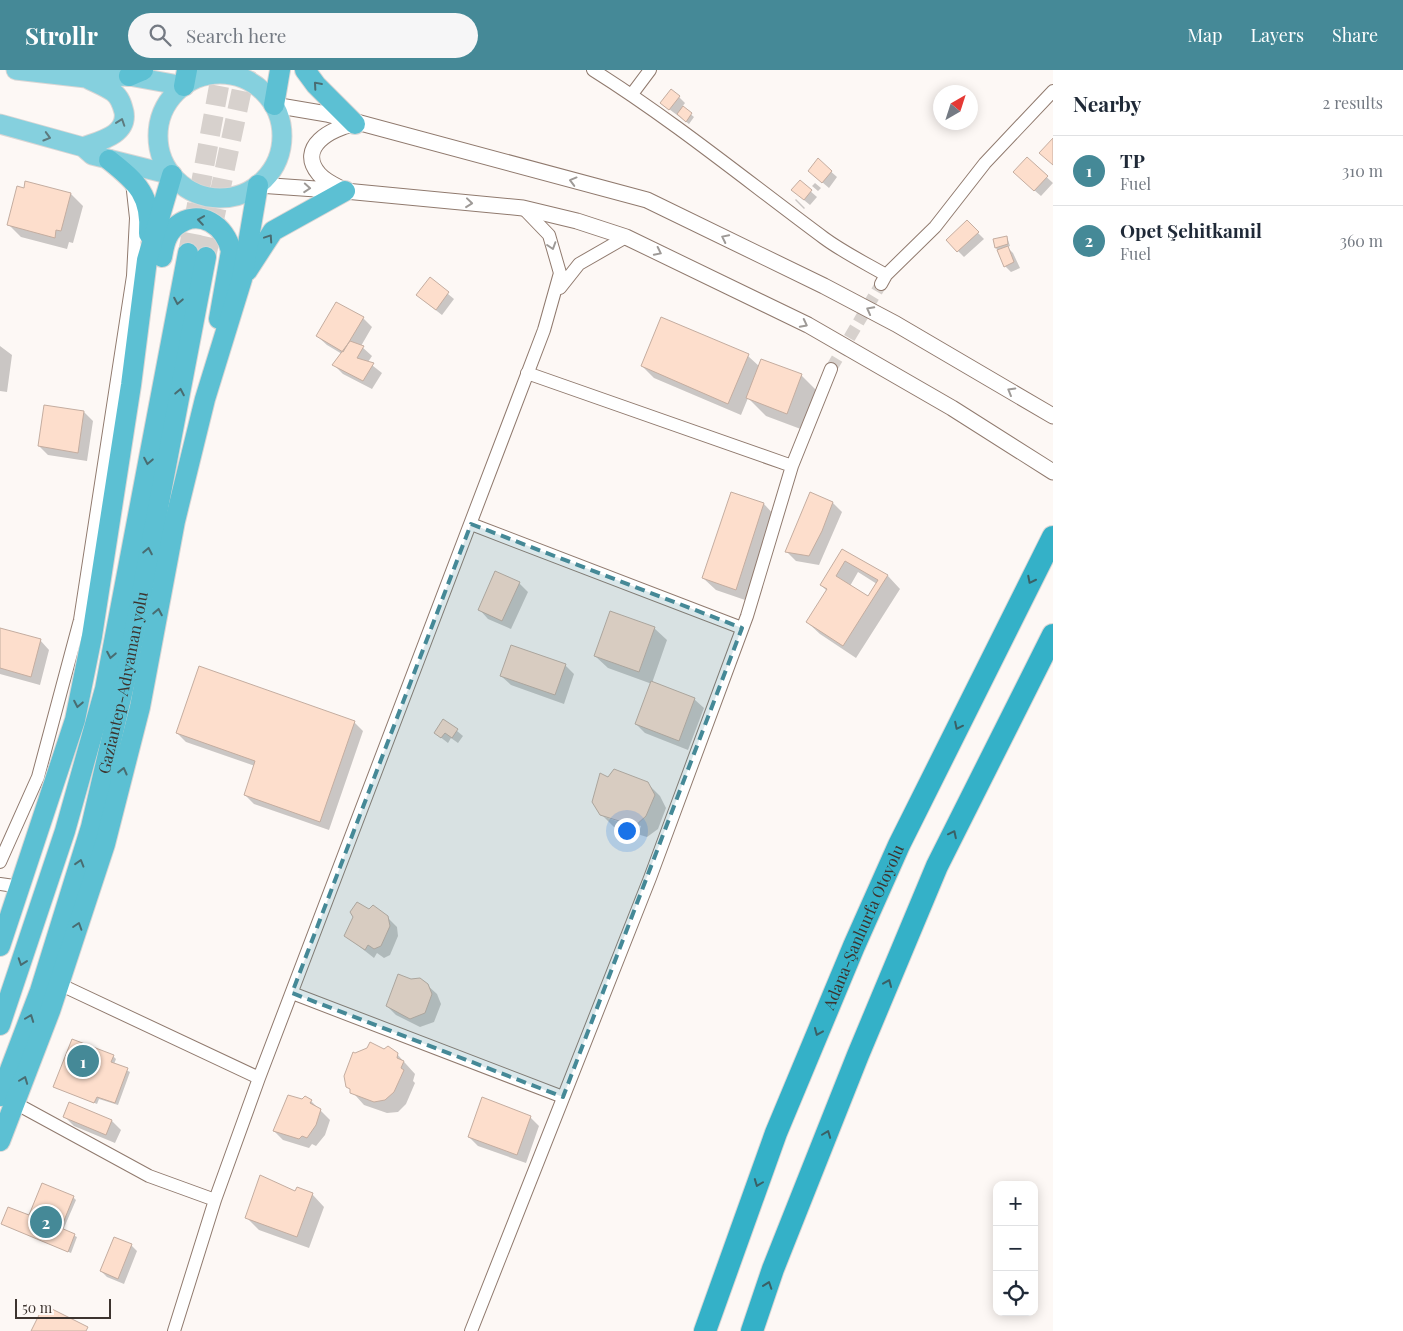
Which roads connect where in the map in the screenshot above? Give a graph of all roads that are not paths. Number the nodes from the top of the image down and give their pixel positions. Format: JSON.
{"nodes":[{"id":1,"x":16,"y":70,"type":"edge"},
{"id":2,"x":280,"y":70,"type":"edge"},
{"id":3,"x":305,"y":70,"type":"edge"},
{"id":4,"x":593,"y":70,"type":"edge"},
{"id":5,"x":650,"y":70,"type":"edge"},
{"id":6,"x":136,"y":73,"type":"edge"},
{"id":7,"x":86,"y":78,"type":"junction"},
{"id":8,"x":185,"y":78,"type":"edge"},
{"id":9,"x":1053,"y":91,"type":"edge"},
{"id":10,"x":632,"y":94,"type":"junction"},
{"id":11,"x":274,"y":105,"type":"junction"},
{"id":12,"x":0,"y":124,"type":"edge"},
{"id":13,"x":355,"y":124,"type":"junction"},
{"id":14,"x":83,"y":147,"type":"junction"},
{"id":15,"x":109,"y":160,"type":"junction"},
{"id":16,"x":172,"y":175,"type":"junction"},
{"id":17,"x":131,"y":178,"type":"junction"},
{"id":18,"x":258,"y":185,"type":"junction"},
{"id":19,"x":345,"y":191,"type":"junction"},
{"id":20,"x":522,"y":208,"type":"junction"},
{"id":21,"x":626,"y":237,"type":"junction"},
{"id":22,"x":147,"y":260,"type":"junction"},
{"id":23,"x":242,"y":279,"type":"junction"},
{"id":24,"x":554,"y":297,"type":"junction"},
{"id":25,"x":831,"y":369,"type":"tunnel mouth"},
{"id":26,"x":527,"y":374,"type":"junction"},
{"id":27,"x":131,"y":385,"type":"junction"},
{"id":28,"x":205,"y":399,"type":"junction"},
{"id":29,"x":1053,"y":416,"type":"edge"},
{"id":30,"x":792,"y":466,"type":"junction"},
{"id":31,"x":1053,"y":472,"type":"edge"},
{"id":32,"x":471,"y":524,"type":"junction"},
{"id":33,"x":1053,"y":537,"type":"edge"},
{"id":34,"x":742,"y":628,"type":"junction"},
{"id":35,"x":1053,"y":635,"type":"edge"},
{"id":36,"x":0,"y":862,"type":"edge"},
{"id":37,"x":0,"y":884,"type":"edge"},
{"id":38,"x":21,"y":887,"type":"junction"},
{"id":39,"x":0,"y":946,"type":"edge"},
{"id":40,"x":59,"y":984,"type":"junction"},
{"id":41,"x":292,"y":993,"type":"junction"},
{"id":42,"x":0,"y":1025,"type":"edge"},
{"id":43,"x":259,"y":1078,"type":"junction"},
{"id":44,"x":563,"y":1097,"type":"junction"},
{"id":45,"x":7,"y":1100,"type":"edge"},
{"id":46,"x":0,"y":1141,"type":"edge"},
{"id":47,"x":215,"y":1200,"type":"junction"},
{"id":48,"x":174,"y":1331,"type":"edge"},
{"id":49,"x":471,"y":1331,"type":"edge"},
{"id":50,"x":705,"y":1331,"type":"edge"},
{"id":51,"x":752,"y":1331,"type":"edge"}],
"edges":[{"from":1,"to":7,"type":"main road"},
{"from":2,"to":11,"type":"highway"},
{"from":13,"to":3,"type":"highway","one_way":true},
{"from":4,"to":10,"type":"street"},
{"from":5,"to":10,"type":"street"},
{"from":6,"to":7,"type":"main road"},
{"from":6,"to":8,"type":"main road"},
{"from":14,"to":7,"type":"main road","one_way":true},
{"from":8,"to":11,"type":"main road"},
{"from":8,"to":16,"type":"main road"},
{"from":9,"to":10,"type":"street"},
{"from":11,"to":13,"type":"street"},
{"from":11,"to":18,"type":"main road"},
{"from":12,"to":14,"type":"main road","one_way":true},
{"from":13,"to":19,"type":"street"},
{"from":29,"to":13,"type":"street","one_way":true},
{"from":14,"to":15,"type":"main road"},
{"from":15,"to":16,"type":"main road"},
{"from":15,"to":17,"type":"highway"},
{"from":16,"to":18,"type":"main road"},
{"from":16,"to":22,"type":"highway"},
{"from":17,"to":22,"type":"highway"},
{"from":17,"to":36,"type":"street"},
{"from":18,"to":19,"type":"street","one_way":true},
{"from":18,"to":23,"type":"highway"},
{"from":19,"to":20,"type":"street","one_way":true},
{"from":23,"to":19,"type":"highway","one_way":true},
{"from":20,"to":21,"type":"street"},
{"from":20,"to":24,"type":"street","one_way":true},
{"from":21,"to":24,"type":"street"},
{"from":21,"to":31,"type":"street","one_way":true},
{"from":22,"to":27,"type":"highway"},
{"from":23,"to":28,"type":"highway"},
{"from":24,"to":26,"type":"street"},
{"from":25,"to":30,"type":"street"},
{"from":26,"to":30,"type":"street"},
{"from":26,"to":32,"type":"street"},
{"from":28,"to":27,"type":"highway","one_way":true},
{"from":27,"to":38,"type":"highway","one_way":true},
{"from":40,"to":28,"type":"highway","one_way":true},
{"from":30,"to":34,"type":"street"},
{"from":32,"to":34,"type":"street"},
{"from":32,"to":41,"type":"street"},
{"from":33,"to":50,"type":"highway","name":"Adana-Şanlıurfa Otoyolu","one_way":true},
{"from":34,"to":44,"type":"street"},
{"from":51,"to":35,"type":"highway","one_way":true},
{"from":37,"to":38,"type":"street"},
{"from":38,"to":39,"type":"highway"},
{"from":40,"to":43,"type":"street"},
{"from":45,"to":40,"type":"highway","one_way":true},
{"from":41,"to":43,"type":"street"},
{"from":41,"to":44,"type":"street"},
{"from":45,"to":42,"type":"highway","name":"Gaziantep-Adıyaman yolu","one_way":true},
{"from":43,"to":47,"type":"street"},
{"from":44,"to":49,"type":"street"},
{"from":45,"to":46,"type":"highway"},
{"from":45,"to":47,"type":"street"},
{"from":47,"to":48,"type":"street"}]}
